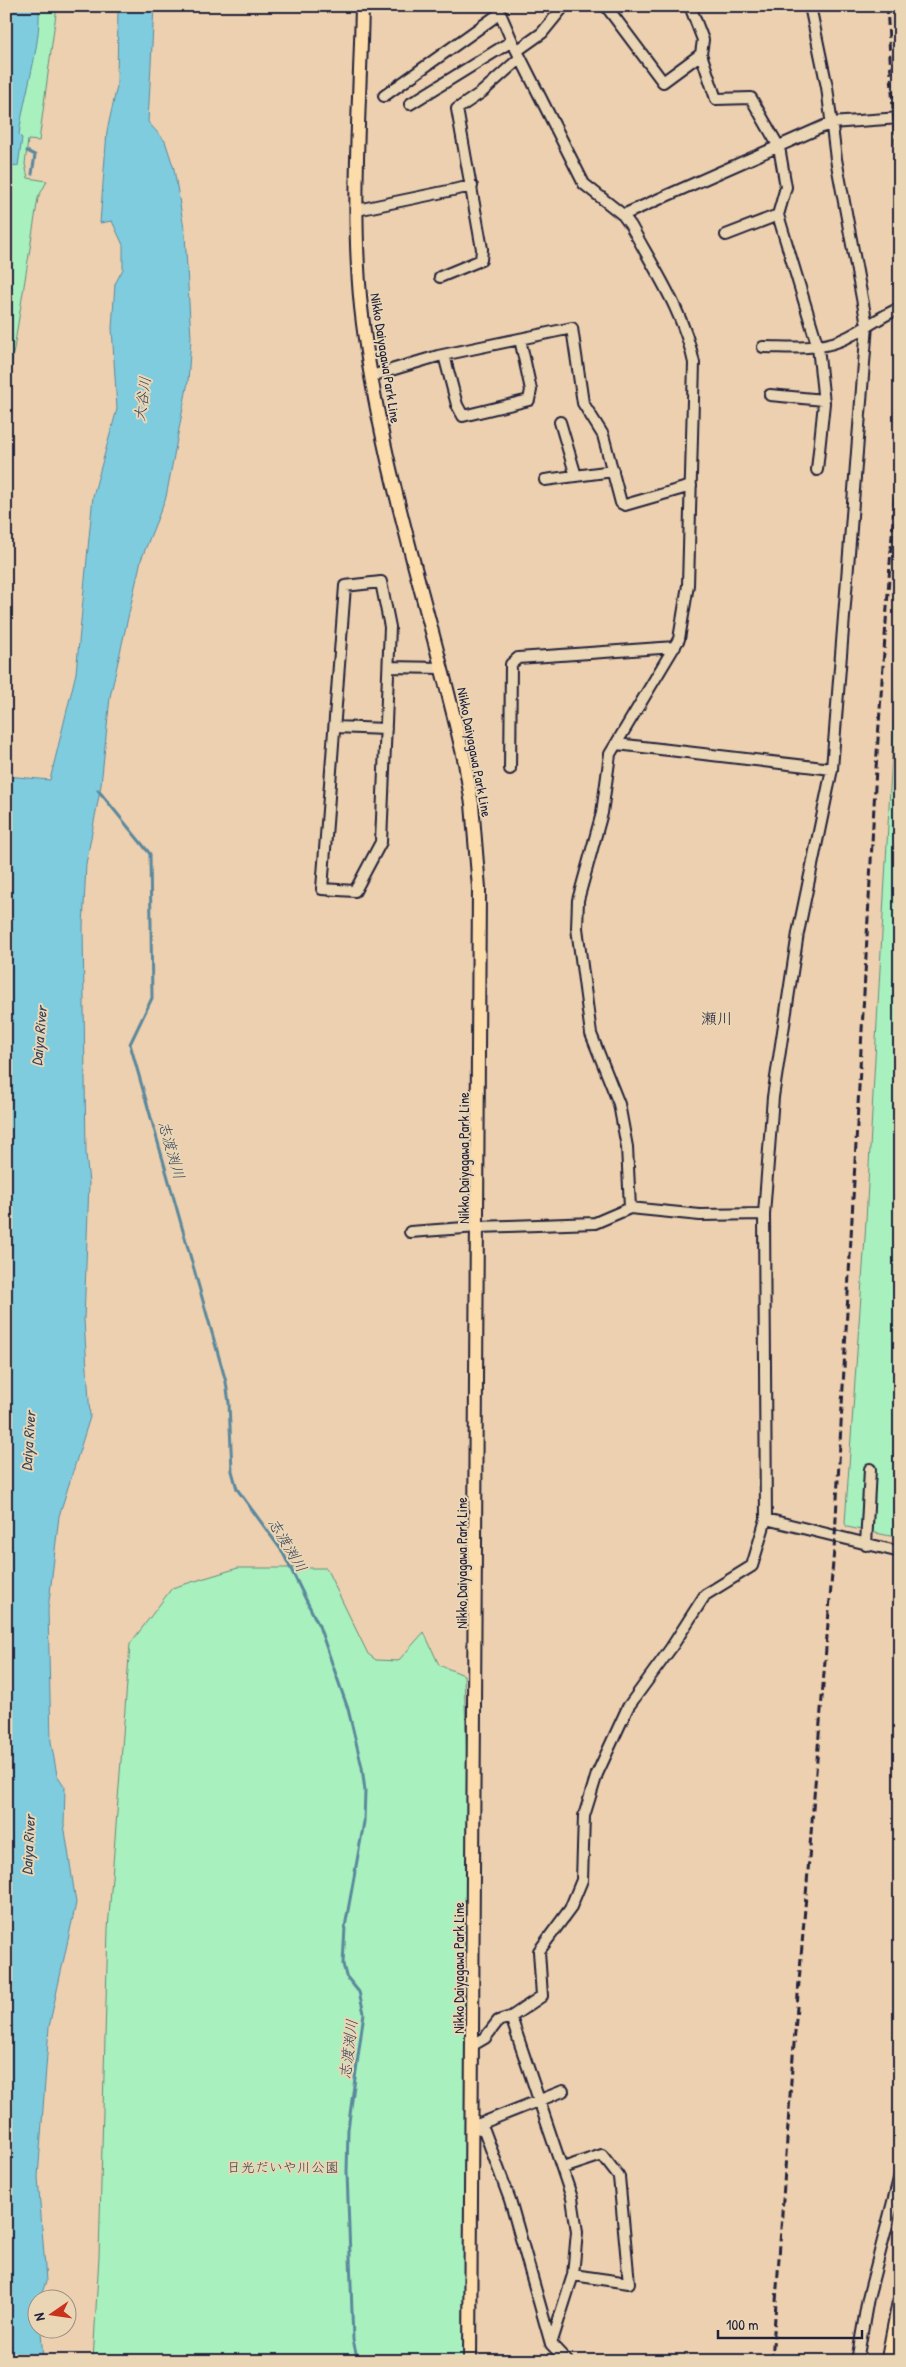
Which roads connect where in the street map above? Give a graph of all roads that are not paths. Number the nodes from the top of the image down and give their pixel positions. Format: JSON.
{"nodes":[{"id":1,"x":362,"y":6,"type":"edge"},
{"id":2,"x":564,"y":6,"type":"edge"},
{"id":3,"x":606,"y":6,"type":"edge"},
{"id":4,"x":690,"y":6,"type":"edge"},
{"id":5,"x":810,"y":6,"type":"edge"},
{"id":6,"x":498,"y":10,"type":"edge"},
{"id":7,"x":517,"y":50,"type":"junction"},
{"id":8,"x":701,"y":54,"type":"junction"},
{"id":9,"x":384,"y":96,"type":"dead end"},
{"id":10,"x":410,"y":104,"type":"dead end"},
{"id":11,"x":900,"y":118,"type":"edge"},
{"id":12,"x":831,"y":123,"type":"junction"},
{"id":13,"x":779,"y":147,"type":"junction"},
{"id":14,"x":472,"y":186,"type":"junction"},
{"id":15,"x":357,"y":210,"type":"junction"},
{"id":16,"x":623,"y":215,"type":"junction"},
{"id":17,"x":778,"y":215,"type":"junction"},
{"id":18,"x":726,"y":235,"type":"dead end"},
{"id":19,"x":440,"y":277,"type":"dead end"},
{"id":20,"x":900,"y":308,"type":"edge"},
{"id":21,"x":867,"y":324,"type":"junction"},
{"id":22,"x":520,"y":339,"type":"junction"},
{"id":23,"x":763,"y":347,"type":"dead end"},
{"id":24,"x":818,"y":347,"type":"junction"},
{"id":25,"x":444,"y":354,"type":"junction"},
{"id":26,"x":371,"y":376,"type":"junction"},
{"id":27,"x":770,"y":395,"type":"dead end"},
{"id":28,"x":824,"y":400,"type":"junction"},
{"id":29,"x":560,"y":422,"type":"dead end"},
{"id":30,"x":817,"y":470,"type":"dead end"},
{"id":31,"x":613,"y":471,"type":"junction"},
{"id":32,"x":576,"y":476,"type":"junction"},
{"id":33,"x":545,"y":480,"type":"dead end"},
{"id":34,"x":691,"y":486,"type":"junction"},
{"id":35,"x":675,"y":647,"type":"junction"},
{"id":36,"x":389,"y":667,"type":"junction"},
{"id":37,"x":442,"y":668,"type":"junction"},
{"id":38,"x":335,"y":727,"type":"junction"},
{"id":39,"x":386,"y":729,"type":"junction"},
{"id":40,"x":617,"y":744,"type":"junction"},
{"id":41,"x":510,"y":769,"type":"dead end"},
{"id":42,"x":832,"y":769,"type":"junction"},
{"id":43,"x":630,"y":1208,"type":"junction"},
{"id":44,"x":764,"y":1214,"type":"junction"},
{"id":45,"x":478,"y":1227,"type":"junction"},
{"id":46,"x":410,"y":1232,"type":"dead end"},
{"id":47,"x":870,"y":1469,"type":"dead end"},
{"id":48,"x":766,"y":1518,"type":"junction"},
{"id":49,"x":866,"y":1545,"type":"junction"},
{"id":50,"x":900,"y":1552,"type":"edge"},
{"id":51,"x":511,"y":2016,"type":"junction"},
{"id":52,"x":473,"y":2045,"type":"junction"},
{"id":53,"x":563,"y":2092,"type":"dead end"},
{"id":54,"x":538,"y":2101,"type":"junction"},
{"id":55,"x":472,"y":2127,"type":"junction"},
{"id":56,"x":563,"y":2168,"type":"junction"},
{"id":57,"x":900,"y":2175,"type":"edge"},
{"id":58,"x":573,"y":2275,"type":"junction"},
{"id":59,"x":900,"y":2304,"type":"edge"},
{"id":60,"x":551,"y":2344,"type":"junction"},
{"id":61,"x":470,"y":2361,"type":"edge"},
{"id":62,"x":567,"y":2361,"type":"edge"},
{"id":63,"x":857,"y":2361,"type":"edge"},
{"id":64,"x":889,"y":2361,"type":"edge"}],
"edges":[{"from":1,"to":15,"type":"main road","name":"Nikko Daiyagawa Park Line"},
{"from":2,"to":7,"type":"street"},
{"from":3,"to":8,"type":"street"},
{"from":4,"to":8,"type":"street"},
{"from":5,"to":12,"type":"street"},
{"from":6,"to":7,"type":"street"},
{"from":6,"to":9,"type":"street"},
{"from":7,"to":10,"type":"street"},
{"from":7,"to":14,"type":"street"},
{"from":7,"to":16,"type":"street"},
{"from":8,"to":13,"type":"street"},
{"from":11,"to":12,"type":"street"},
{"from":12,"to":13,"type":"street"},
{"from":12,"to":21,"type":"street"},
{"from":13,"to":16,"type":"street"},
{"from":13,"to":17,"type":"street"},
{"from":14,"to":15,"type":"street"},
{"from":14,"to":19,"type":"street"},
{"from":15,"to":26,"type":"main road","name":"Nikko Daiyagawa Park Line"},
{"from":16,"to":34,"type":"street"},
{"from":17,"to":18,"type":"street"},
{"from":17,"to":24,"type":"street"},
{"from":20,"to":21,"type":"street"},
{"from":21,"to":24,"type":"street"},
{"from":21,"to":42,"type":"street"},
{"from":22,"to":25,"type":"street"},
{"from":22,"to":25,"type":"street"},
{"from":22,"to":31,"type":"street"},
{"from":23,"to":24,"type":"street"},
{"from":24,"to":28,"type":"street"},
{"from":25,"to":26,"type":"street"},
{"from":26,"to":37,"type":"main road","name":"Nikko Daiyagawa Park Line"},
{"from":27,"to":28,"type":"street"},
{"from":28,"to":30,"type":"street"},
{"from":29,"to":32,"type":"street"},
{"from":31,"to":32,"type":"street"},
{"from":31,"to":34,"type":"street"},
{"from":32,"to":33,"type":"street"},
{"from":34,"to":35,"type":"street"},
{"from":35,"to":40,"type":"street"},
{"from":35,"to":41,"type":"street"},
{"from":36,"to":37,"type":"street"},
{"from":36,"to":38,"type":"street"},
{"from":36,"to":39,"type":"street"},
{"from":37,"to":45,"type":"main road","name":"Nikko Daiyagawa Park Line"},
{"from":38,"to":39,"type":"street"},
{"from":38,"to":39,"type":"street"},
{"from":40,"to":42,"type":"street"},
{"from":40,"to":43,"type":"street"},
{"from":42,"to":44,"type":"street"},
{"from":43,"to":44,"type":"street"},
{"from":43,"to":45,"type":"street"},
{"from":44,"to":48,"type":"street"},
{"from":45,"to":46,"type":"street"},
{"from":45,"to":52,"type":"main road","name":"Nikko Daiyagawa Park Line"},
{"from":47,"to":49,"type":"street"},
{"from":48,"to":49,"type":"street"},
{"from":48,"to":51,"type":"street"},
{"from":49,"to":50,"type":"street"},
{"from":51,"to":52,"type":"street"},
{"from":51,"to":54,"type":"street"},
{"from":52,"to":55,"type":"main road","name":"Nikko Daiyagawa Park Line"},
{"from":53,"to":54,"type":"street"},
{"from":54,"to":55,"type":"street"},
{"from":54,"to":56,"type":"street"},
{"from":55,"to":60,"type":"street"},
{"from":55,"to":61,"type":"main road","name":"Nikko Daiyagawa Park Line"},
{"from":56,"to":58,"type":"street"},
{"from":56,"to":58,"type":"street"},
{"from":57,"to":63,"type":"street"},
{"from":58,"to":60,"type":"street"},
{"from":59,"to":64,"type":"highway"},
{"from":60,"to":62,"type":"street"}]}
